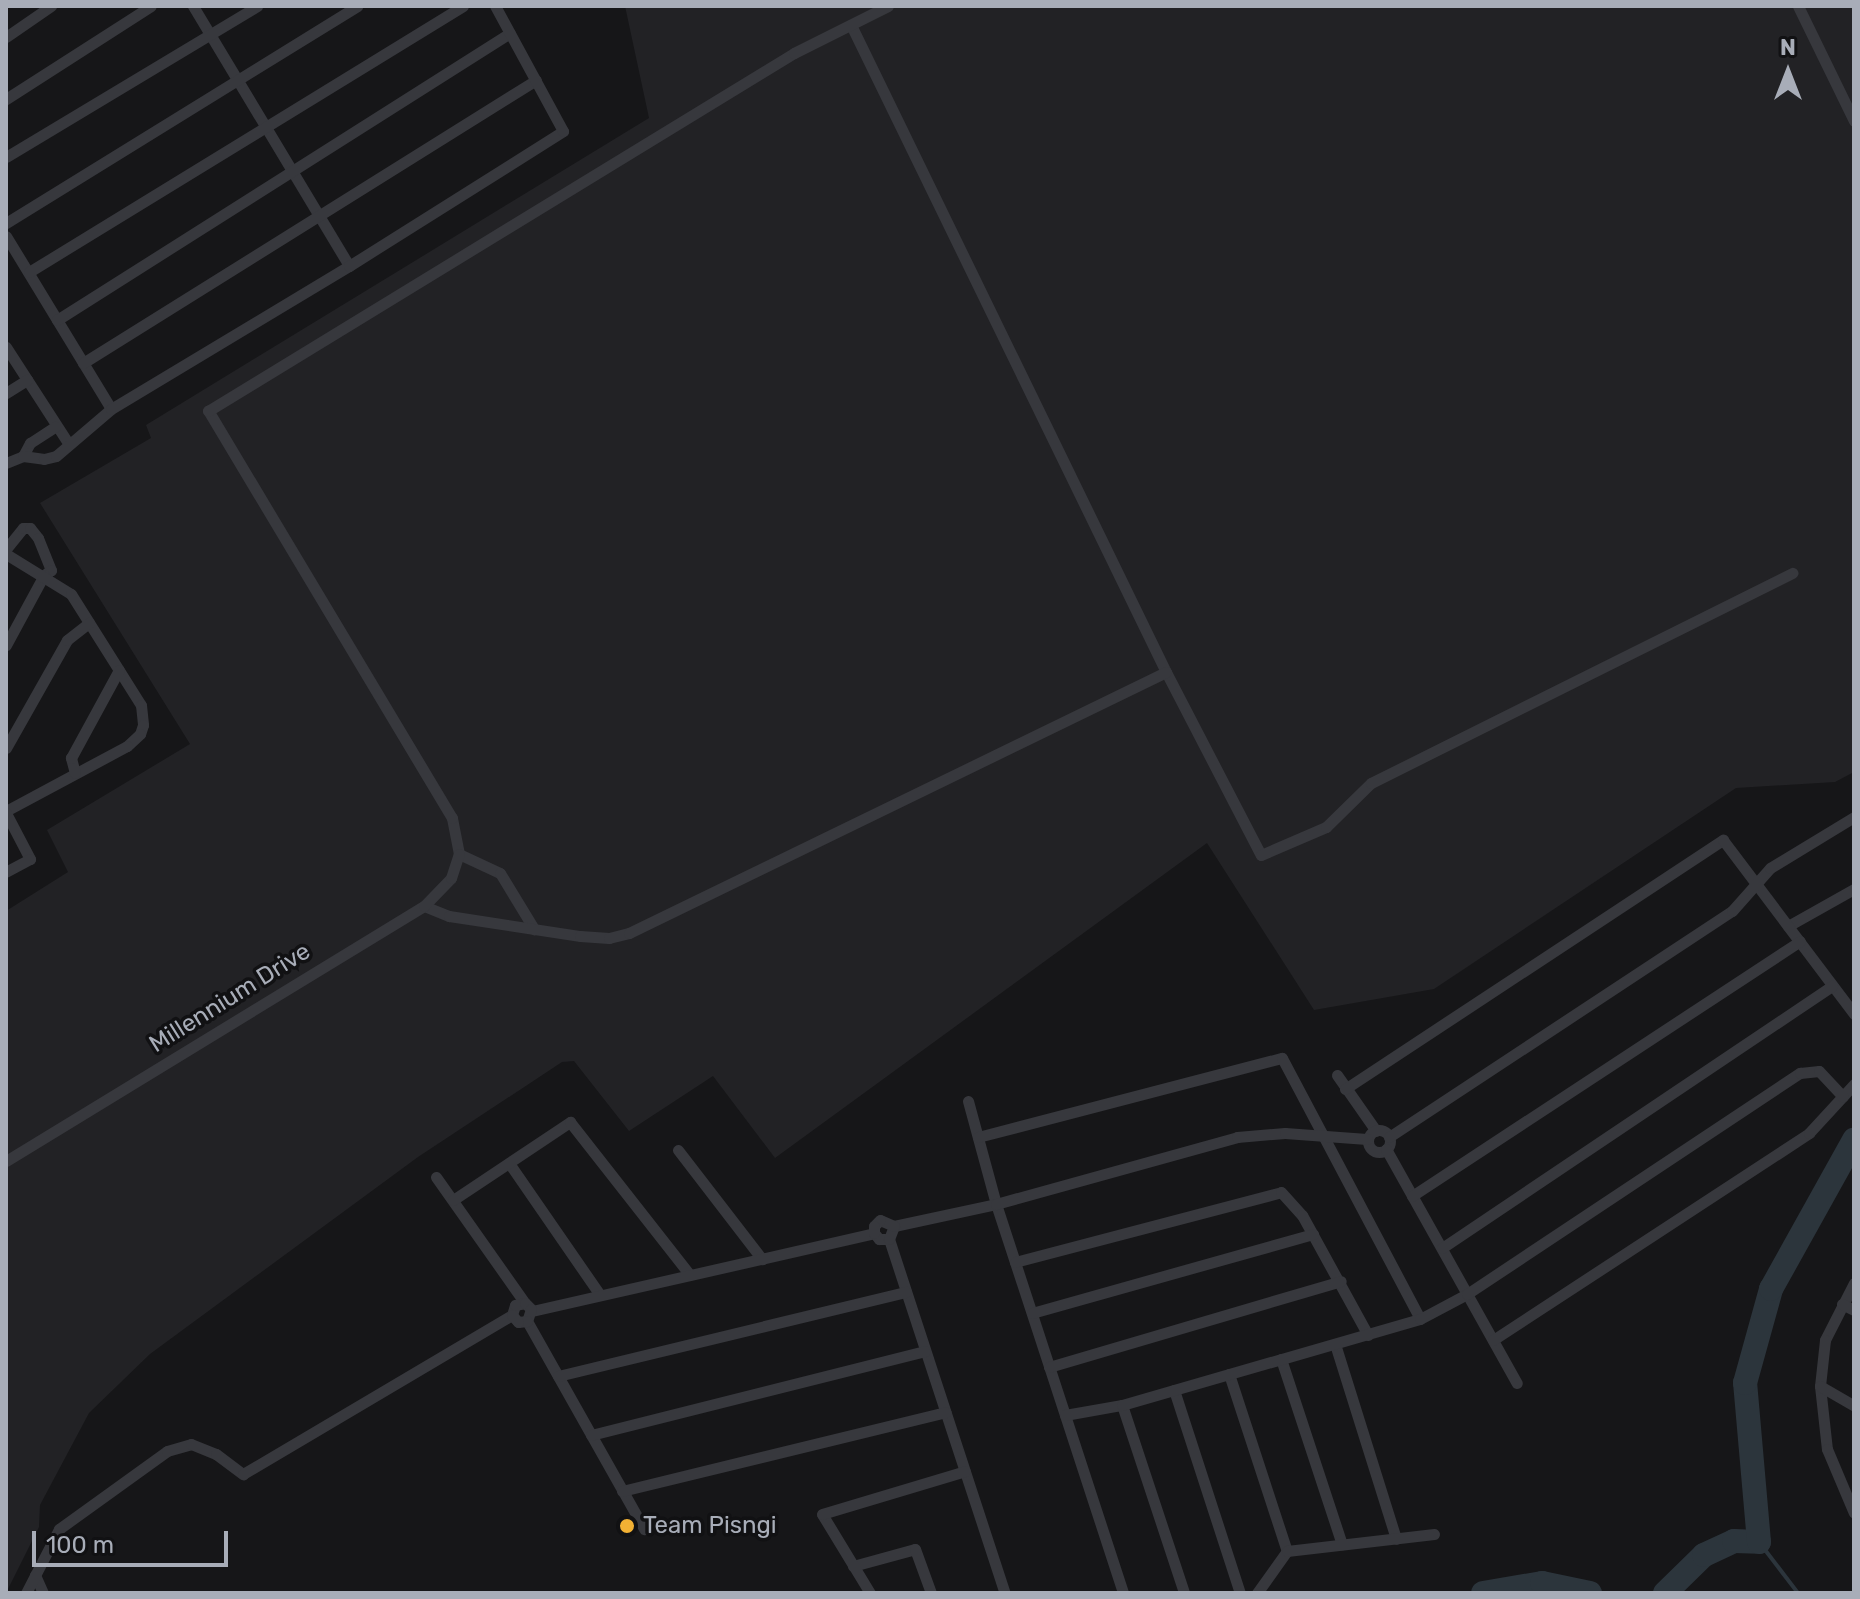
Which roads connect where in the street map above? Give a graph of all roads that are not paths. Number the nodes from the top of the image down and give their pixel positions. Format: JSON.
{"nodes":[{"id":1,"x":51,"y":6,"type":"edge"},
{"id":2,"x":151,"y":6,"type":"edge"},
{"id":3,"x":193,"y":6,"type":"edge"},
{"id":4,"x":257,"y":6,"type":"edge"},
{"id":5,"x":357,"y":6,"type":"edge"},
{"id":6,"x":463,"y":6,"type":"edge"},
{"id":7,"x":495,"y":6,"type":"edge"},
{"id":8,"x":888,"y":6,"type":"edge"},
{"id":9,"x":1798,"y":6,"type":"edge"},
{"id":10,"x":851,"y":25,"type":"junction"},
{"id":11,"x":510,"y":33,"type":"junction"},
{"id":12,"x":210,"y":34,"type":"junction"},
{"id":13,"x":6,"y":37,"type":"edge"},
{"id":14,"x":239,"y":79,"type":"junction"},
{"id":15,"x":536,"y":80,"type":"junction"},
{"id":16,"x":6,"y":99,"type":"edge"},
{"id":17,"x":1854,"y":121,"type":"edge"},
{"id":18,"x":266,"y":127,"type":"junction"},
{"id":19,"x":6,"y":157,"type":"edge"},
{"id":20,"x":293,"y":170,"type":"junction"},
{"id":21,"x":319,"y":215,"type":"junction"},
{"id":22,"x":6,"y":223,"type":"edge"},
{"id":23,"x":6,"y":236,"type":"edge"},
{"id":24,"x":349,"y":266,"type":"junction"},
{"id":25,"x":29,"y":272,"type":"junction"},
{"id":26,"x":57,"y":320,"type":"junction"},
{"id":27,"x":6,"y":347,"type":"edge"},
{"id":28,"x":83,"y":363,"type":"junction"},
{"id":29,"x":27,"y":380,"type":"junction"},
{"id":30,"x":6,"y":393,"type":"edge"},
{"id":31,"x":111,"y":409,"type":"junction"},
{"id":32,"x":55,"y":427,"type":"junction"},
{"id":33,"x":68,"y":443,"type":"junction"},
{"id":34,"x":23,"y":456,"type":"junction"},
{"id":35,"x":6,"y":463,"type":"edge"},
{"id":36,"x":6,"y":551,"type":"edge"},
{"id":37,"x":1793,"y":573,"type":"dead end"},
{"id":38,"x":44,"y":575,"type":"junction"},
{"id":39,"x":89,"y":623,"type":"junction"},
{"id":40,"x":6,"y":645,"type":"edge"},
{"id":41,"x":119,"y":670,"type":"junction"},
{"id":42,"x":1166,"y":672,"type":"junction"},
{"id":43,"x":6,"y":748,"type":"edge"},
{"id":44,"x":75,"y":773,"type":"junction"},
{"id":45,"x":6,"y":812,"type":"edge"},
{"id":46,"x":1854,"y":817,"type":"edge"},
{"id":47,"x":459,"y":854,"type":"junction"},
{"id":48,"x":6,"y":872,"type":"edge"},
{"id":49,"x":1756,"y":886,"type":"junction"},
{"id":50,"x":1854,"y":889,"type":"edge"},
{"id":51,"x":424,"y":906,"type":"junction"},
{"id":52,"x":1788,"y":926,"type":"junction"},
{"id":53,"x":534,"y":929,"type":"junction"},
{"id":54,"x":1800,"y":941,"type":"junction"},
{"id":55,"x":1832,"y":986,"type":"junction"},
{"id":56,"x":1854,"y":1014,"type":"edge"},
{"id":57,"x":1337,"y":1075,"type":"dead end"},
{"id":58,"x":1854,"y":1084,"type":"edge"},
{"id":59,"x":1345,"y":1089,"type":"junction"},
{"id":60,"x":1843,"y":1097,"type":"junction"},
{"id":61,"x":968,"y":1101,"type":"dead end"},
{"id":62,"x":1372,"y":1135,"type":"junction"},
{"id":63,"x":1323,"y":1136,"type":"junction"},
{"id":64,"x":978,"y":1137,"type":"junction"},
{"id":65,"x":1388,"y":1143,"type":"junction"},
{"id":66,"x":678,"y":1150,"type":"dead end"},
{"id":67,"x":6,"y":1161,"type":"edge"},
{"id":68,"x":509,"y":1163,"type":"junction"},
{"id":69,"x":436,"y":1177,"type":"dead end"},
{"id":70,"x":1412,"y":1196,"type":"junction"},
{"id":71,"x":453,"y":1200,"type":"junction"},
{"id":72,"x":996,"y":1204,"type":"junction"},
{"id":73,"x":894,"y":1226,"type":"junction"},
{"id":74,"x":874,"y":1233,"type":"junction"},
{"id":75,"x":1313,"y":1234,"type":"junction"},
{"id":76,"x":889,"y":1239,"type":"junction"},
{"id":77,"x":1442,"y":1248,"type":"junction"},
{"id":78,"x":762,"y":1259,"type":"junction"},
{"id":79,"x":1015,"y":1262,"type":"junction"},
{"id":80,"x":690,"y":1275,"type":"junction"},
{"id":81,"x":1341,"y":1281,"type":"junction"},
{"id":82,"x":1854,"y":1283,"type":"edge"},
{"id":83,"x":906,"y":1292,"type":"junction"},
{"id":84,"x":1467,"y":1294,"type":"junction"},
{"id":85,"x":600,"y":1295,"type":"junction"},
{"id":86,"x":1842,"y":1304,"type":"junction"},
{"id":87,"x":1854,"y":1310,"type":"edge"},
{"id":88,"x":528,"y":1312,"type":"junction"},
{"id":89,"x":1032,"y":1313,"type":"junction"},
{"id":90,"x":512,"y":1315,"type":"junction"},
{"id":91,"x":1420,"y":1319,"type":"junction"},
{"id":92,"x":1368,"y":1335,"type":"junction"},
{"id":93,"x":1493,"y":1340,"type":"junction"},
{"id":94,"x":1335,"y":1344,"type":"junction"},
{"id":95,"x":925,"y":1351,"type":"junction"},
{"id":96,"x":1281,"y":1359,"type":"junction"},
{"id":97,"x":1049,"y":1367,"type":"junction"},
{"id":98,"x":1229,"y":1374,"type":"junction"},
{"id":99,"x":558,"y":1376,"type":"junction"},
{"id":100,"x":1517,"y":1383,"type":"dead end"},
{"id":101,"x":1820,"y":1386,"type":"junction"},
{"id":102,"x":1174,"y":1390,"type":"junction"},
{"id":103,"x":1122,"y":1405,"type":"junction"},
{"id":104,"x":1854,"y":1406,"type":"edge"},
{"id":105,"x":945,"y":1412,"type":"junction"},
{"id":106,"x":1065,"y":1415,"type":"junction"},
{"id":107,"x":591,"y":1435,"type":"junction"},
{"id":108,"x":965,"y":1471,"type":"junction"},
{"id":109,"x":622,"y":1491,"type":"junction"},
{"id":110,"x":1853,"y":1505,"type":"edge"},
{"id":111,"x":644,"y":1529,"type":"dead end"},
{"id":112,"x":1434,"y":1534,"type":"dead end"},
{"id":113,"x":1396,"y":1539,"type":"junction"},
{"id":114,"x":1342,"y":1544,"type":"junction"},
{"id":115,"x":1287,"y":1551,"type":"junction"},
{"id":116,"x":853,"y":1566,"type":"junction"},
{"id":117,"x":35,"y":1575,"type":"junction"},
{"id":118,"x":26,"y":1593,"type":"edge"},
{"id":119,"x":43,"y":1593,"type":"edge"},
{"id":120,"x":870,"y":1593,"type":"edge"},
{"id":121,"x":931,"y":1593,"type":"edge"},
{"id":122,"x":1005,"y":1593,"type":"edge"},
{"id":123,"x":1123,"y":1593,"type":"edge"},
{"id":124,"x":1184,"y":1593,"type":"edge"},
{"id":125,"x":1240,"y":1593,"type":"edge"},
{"id":126,"x":1257,"y":1593,"type":"edge"}],
"edges":[{"from":1,"to":13,"type":"street"},
{"from":2,"to":16,"type":"street"},
{"from":3,"to":12,"type":"street"},
{"from":4,"to":12,"type":"street"},
{"from":5,"to":14,"type":"street"},
{"from":6,"to":18,"type":"street"},
{"from":7,"to":11,"type":"street"},
{"from":8,"to":10,"type":"street"},
{"from":9,"to":17,"type":"street"},
{"from":10,"to":42,"type":"street"},
{"from":10,"to":47,"type":"street"},
{"from":11,"to":15,"type":"street"},
{"from":11,"to":20,"type":"street"},
{"from":12,"to":14,"type":"street"},
{"from":12,"to":19,"type":"street"},
{"from":14,"to":18,"type":"street"},
{"from":14,"to":22,"type":"street"},
{"from":15,"to":21,"type":"street"},
{"from":15,"to":24,"type":"street"},
{"from":18,"to":20,"type":"street"},
{"from":18,"to":25,"type":"street"},
{"from":20,"to":21,"type":"street"},
{"from":20,"to":26,"type":"street"},
{"from":21,"to":24,"type":"street"},
{"from":21,"to":28,"type":"street"},
{"from":23,"to":25,"type":"street"},
{"from":24,"to":31,"type":"street"},
{"from":25,"to":26,"type":"street"},
{"from":26,"to":28,"type":"street"},
{"from":27,"to":29,"type":"street"},
{"from":28,"to":31,"type":"street"},
{"from":29,"to":30,"type":"street"},
{"from":29,"to":32,"type":"street"},
{"from":31,"to":33,"type":"street"},
{"from":32,"to":33,"type":"street"},
{"from":32,"to":34,"type":"street"},
{"from":33,"to":34,"type":"street"},
{"from":34,"to":35,"type":"street"},
{"from":36,"to":38,"type":"street"},
{"from":36,"to":38,"type":"street"},
{"from":37,"to":42,"type":"street"},
{"from":38,"to":39,"type":"street"},
{"from":38,"to":40,"type":"street"},
{"from":39,"to":41,"type":"street"},
{"from":39,"to":43,"type":"street"},
{"from":41,"to":44,"type":"street"},
{"from":41,"to":44,"type":"street"},
{"from":42,"to":53,"type":"street"},
{"from":44,"to":45,"type":"street"},
{"from":45,"to":48,"type":"street"},
{"from":46,"to":49,"type":"street"},
{"from":47,"to":51,"type":"street","name":"Millennium Drive"},
{"from":47,"to":53,"type":"street"},
{"from":49,"to":52,"type":"street"},
{"from":49,"to":59,"type":"street"},
{"from":49,"to":65,"type":"street"},
{"from":50,"to":52,"type":"street"},
{"from":51,"to":53,"type":"street"},
{"from":51,"to":67,"type":"street","name":"Millennium Drive"},
{"from":52,"to":54,"type":"street"},
{"from":54,"to":55,"type":"street"},
{"from":54,"to":70,"type":"street"},
{"from":55,"to":56,"type":"street"},
{"from":55,"to":77,"type":"street"},
{"from":57,"to":59,"type":"street"},
{"from":58,"to":60,"type":"street"},
{"from":59,"to":62,"type":"street"},
{"from":60,"to":84,"type":"street"},
{"from":60,"to":93,"type":"street"},
{"from":61,"to":64,"type":"street"},
{"from":62,"to":63,"type":"street"},
{"from":62,"to":65,"type":"street"},
{"from":62,"to":65,"type":"street"},
{"from":63,"to":64,"type":"street"},
{"from":63,"to":72,"type":"street"},
{"from":63,"to":91,"type":"street"},
{"from":64,"to":72,"type":"street"},
{"from":65,"to":70,"type":"street"},
{"from":66,"to":78,"type":"street"},
{"from":68,"to":71,"type":"street"},
{"from":68,"to":80,"type":"street"},
{"from":68,"to":85,"type":"street"},
{"from":69,"to":71,"type":"street"},
{"from":70,"to":77,"type":"street"},
{"from":71,"to":88,"type":"street"},
{"from":72,"to":73,"type":"street"},
{"from":72,"to":79,"type":"street"},
{"from":73,"to":74,"type":"street"},
{"from":73,"to":76,"type":"street"},
{"from":74,"to":76,"type":"street"},
{"from":74,"to":78,"type":"street"},
{"from":75,"to":79,"type":"street"},
{"from":75,"to":81,"type":"street"},
{"from":75,"to":89,"type":"street"},
{"from":76,"to":83,"type":"street"},
{"from":77,"to":84,"type":"street"},
{"from":78,"to":80,"type":"street"},
{"from":79,"to":89,"type":"street"},
{"from":80,"to":85,"type":"street"},
{"from":81,"to":92,"type":"street"},
{"from":81,"to":97,"type":"street"},
{"from":82,"to":86,"type":"street"},
{"from":83,"to":95,"type":"street"},
{"from":83,"to":99,"type":"street"},
{"from":84,"to":91,"type":"street"},
{"from":84,"to":93,"type":"street"},
{"from":85,"to":88,"type":"street"},
{"from":86,"to":87,"type":"street"},
{"from":86,"to":101,"type":"street"},
{"from":88,"to":90,"type":"street"},
{"from":88,"to":90,"type":"street"},
{"from":88,"to":99,"type":"street"},
{"from":89,"to":97,"type":"street"},
{"from":90,"to":117,"type":"street"},
{"from":91,"to":92,"type":"street"},
{"from":92,"to":94,"type":"street"},
{"from":93,"to":100,"type":"street"},
{"from":94,"to":96,"type":"street"},
{"from":94,"to":113,"type":"street"},
{"from":95,"to":105,"type":"street"},
{"from":95,"to":107,"type":"street"},
{"from":96,"to":98,"type":"street"},
{"from":96,"to":114,"type":"street"},
{"from":97,"to":106,"type":"street"},
{"from":98,"to":102,"type":"street"},
{"from":98,"to":115,"type":"street"},
{"from":99,"to":107,"type":"street"},
{"from":101,"to":104,"type":"street"},
{"from":101,"to":110,"type":"street"},
{"from":102,"to":103,"type":"street"},
{"from":102,"to":125,"type":"street"},
{"from":103,"to":106,"type":"street"},
{"from":103,"to":124,"type":"street"},
{"from":105,"to":108,"type":"street"},
{"from":105,"to":109,"type":"street"},
{"from":106,"to":123,"type":"street"},
{"from":107,"to":109,"type":"street"},
{"from":108,"to":116,"type":"street"},
{"from":108,"to":122,"type":"street"},
{"from":109,"to":111,"type":"street"},
{"from":112,"to":113,"type":"street"},
{"from":113,"to":114,"type":"street"},
{"from":114,"to":115,"type":"street"},
{"from":115,"to":126,"type":"street"},
{"from":116,"to":120,"type":"street"},
{"from":116,"to":121,"type":"street"},
{"from":117,"to":118,"type":"street"},
{"from":117,"to":119,"type":"street"}]}
